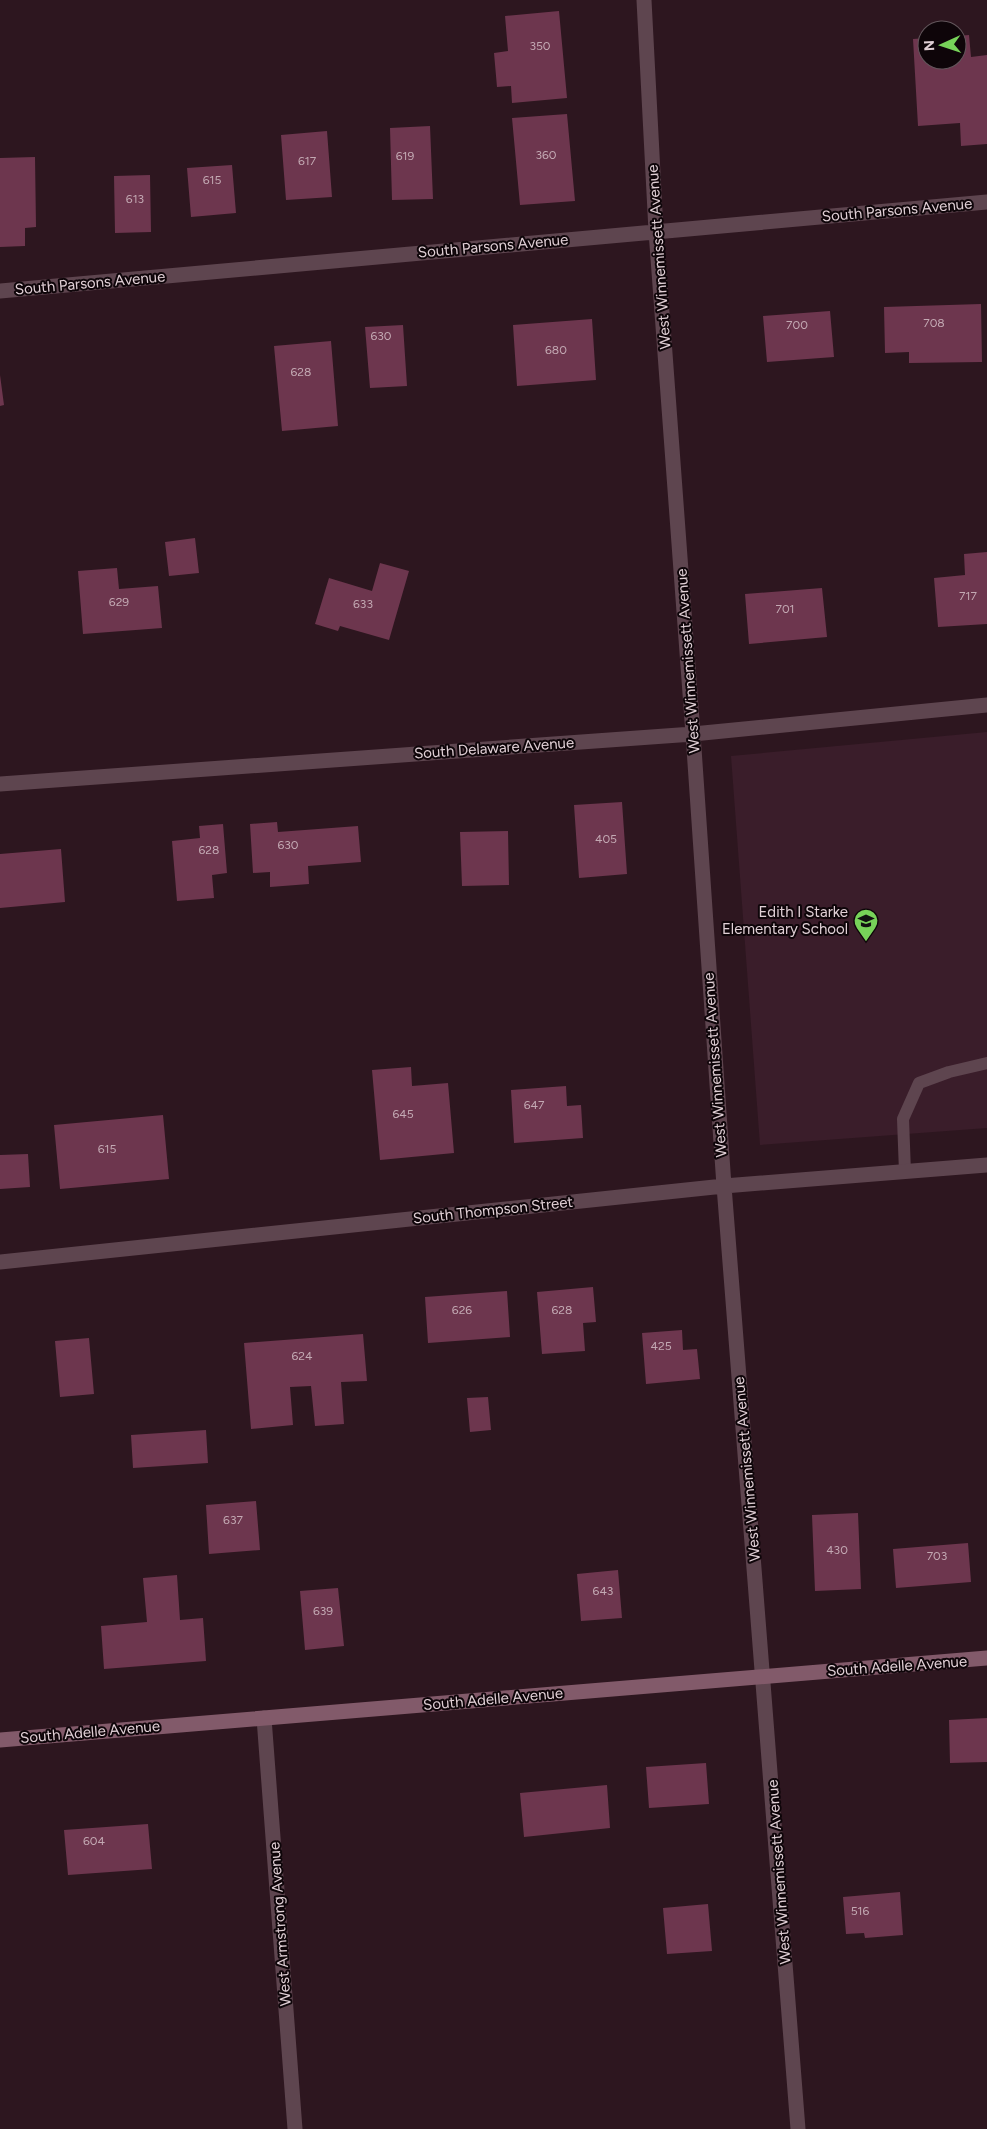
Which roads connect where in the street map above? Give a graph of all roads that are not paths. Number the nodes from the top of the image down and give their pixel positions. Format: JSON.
{"nodes":[{"id":1,"x":644,"y":0,"type":"edge"},
{"id":2,"x":987,"y":202,"type":"edge"},
{"id":3,"x":656,"y":232,"type":"junction"},
{"id":4,"x":0,"y":291,"type":"edge"},
{"id":5,"x":987,"y":705,"type":"edge"},
{"id":6,"x":693,"y":734,"type":"junction"},
{"id":7,"x":0,"y":784,"type":"edge"},
{"id":8,"x":987,"y":1063,"type":"edge"},
{"id":9,"x":987,"y":1165,"type":"edge"},
{"id":10,"x":904,"y":1172,"type":"junction"},
{"id":11,"x":724,"y":1186,"type":"junction"},
{"id":12,"x":0,"y":1262,"type":"edge"},
{"id":13,"x":987,"y":1658,"type":"edge"},
{"id":14,"x":764,"y":1676,"type":"junction"},
{"id":15,"x":264,"y":1718,"type":"junction"},
{"id":16,"x":0,"y":1740,"type":"edge"},
{"id":17,"x":296,"y":2129,"type":"edge"},
{"id":18,"x":798,"y":2129,"type":"edge"}],
"edges":[{"from":1,"to":3,"type":"street","name":"West Winnemissett Avenue"},
{"from":2,"to":3,"type":"street","name":"South Parsons Avenue"},
{"from":3,"to":4,"type":"street","name":"South Parsons Avenue"},
{"from":3,"to":6,"type":"street","name":"West Winnemissett Avenue"},
{"from":5,"to":6,"type":"street","name":"South Delaware Avenue"},
{"from":6,"to":7,"type":"street","name":"South Delaware Avenue"},
{"from":6,"to":11,"type":"street","name":"West Winnemissett Avenue"},
{"from":8,"to":10,"type":"lane"},
{"from":9,"to":10,"type":"street","name":"South Thompson Street"},
{"from":10,"to":11,"type":"street","name":"South Thompson Street"},
{"from":11,"to":12,"type":"street","name":"South Thompson Street"},
{"from":11,"to":14,"type":"street","name":"West Winnemissett Avenue"},
{"from":13,"to":14,"type":"street","name":"South Adelle Avenue"},
{"from":14,"to":15,"type":"street","name":"South Adelle Avenue"},
{"from":14,"to":18,"type":"street","name":"West Winnemissett Avenue"},
{"from":15,"to":16,"type":"street","name":"South Adelle Avenue"},
{"from":15,"to":17,"type":"street","name":"West Armstrong Avenue"}]}
